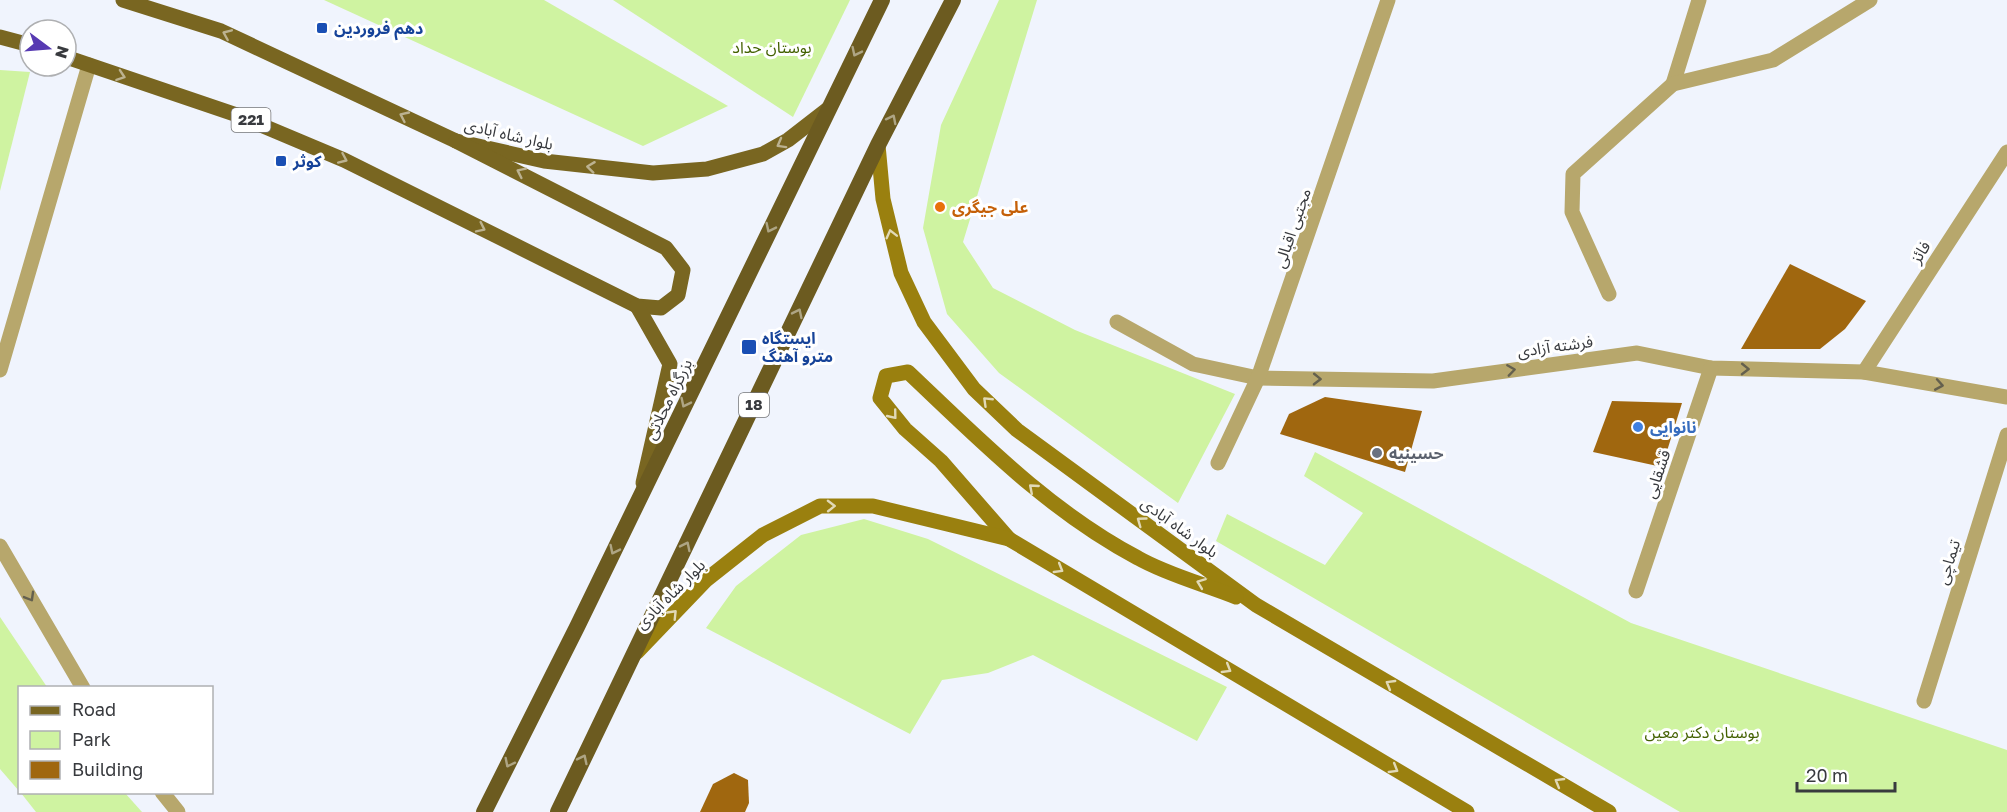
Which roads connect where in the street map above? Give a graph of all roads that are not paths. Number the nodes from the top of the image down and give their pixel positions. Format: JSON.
{"nodes":[{"id":1,"x":123,"y":0,"type":"edge"},
{"id":2,"x":882,"y":0,"type":"edge"},
{"id":3,"x":953,"y":0,"type":"edge"},
{"id":4,"x":1388,"y":0,"type":"edge"},
{"id":5,"x":1699,"y":0,"type":"edge"},
{"id":6,"x":1870,"y":0,"type":"edge"},
{"id":7,"x":0,"y":36,"type":"edge"},
{"id":8,"x":18,"y":41,"type":"edge"},
{"id":9,"x":78,"y":61,"type":"edge"},
{"id":10,"x":89,"y":65,"type":"junction"},
{"id":11,"x":1673,"y":84,"type":"junction"},
{"id":12,"x":828,"y":109,"type":"junction"},
{"id":13,"x":456,"y":141,"type":"junction"},
{"id":14,"x":878,"y":145,"type":"junction"},
{"id":15,"x":2006,"y":158,"type":"edge"},
{"id":16,"x":1609,"y":294,"type":"dead end"},
{"id":17,"x":637,"y":306,"type":"junction"},
{"id":18,"x":1117,"y":322,"type":"dead end"},
{"id":19,"x":1711,"y":368,"type":"junction"},
{"id":20,"x":0,"y":370,"type":"edge"},
{"id":21,"x":1864,"y":372,"type":"junction"},
{"id":22,"x":1258,"y":378,"type":"junction"},
{"id":23,"x":2007,"y":397,"type":"edge"},
{"id":24,"x":2007,"y":435,"type":"edge"},
{"id":25,"x":1218,"y":463,"type":"dead end"},
{"id":26,"x":639,"y":498,"type":"junction"},
{"id":27,"x":1009,"y":539,"type":"junction"},
{"id":28,"x":0,"y":546,"type":"edge"},
{"id":29,"x":1636,"y":591,"type":"dead end"},
{"id":30,"x":1256,"y":605,"type":"junction"},
{"id":31,"x":633,"y":656,"type":"junction"},
{"id":32,"x":82,"y":686,"type":"edge"},
{"id":33,"x":1924,"y":701,"type":"dead end"},
{"id":34,"x":164,"y":794,"type":"edge"},
{"id":35,"x":178,"y":812,"type":"edge"},
{"id":36,"x":484,"y":812,"type":"edge"},
{"id":37,"x":558,"y":812,"type":"edge"},
{"id":38,"x":1467,"y":812,"type":"edge"},
{"id":39,"x":1609,"y":812,"type":"edge"}],
"edges":[{"from":13,"to":1,"type":"main road","name":"بلوار شاه آبادی","one_way":true},
{"from":2,"to":12,"type":"highway","name":"بزرگراه محلاتی","one_way":true},
{"from":14,"to":3,"type":"highway","number":"18","one_way":true},
{"from":4,"to":22,"type":"street","name":"مجتبی اقبالی"},
{"from":5,"to":11,"type":"street"},
{"from":6,"to":11,"type":"street"},
{"from":7,"to":8,"type":"main road"},
{"from":9,"to":10,"type":"main road","number":"221"},
{"from":10,"to":17,"type":"main road","number":"221","one_way":true},
{"from":10,"to":20,"type":"street"},
{"from":11,"to":16,"type":"street"},
{"from":12,"to":13,"type":"main road","name":"بلوار شاه آبادی","one_way":true},
{"from":12,"to":26,"type":"highway","name":"بزرگراه محلاتی","one_way":true},
{"from":17,"to":13,"type":"main road","one_way":true},
{"from":30,"to":14,"type":"main road","name":"بلوار شاه آبادی","one_way":true},
{"from":31,"to":14,"type":"highway","number":"18","one_way":true},
{"from":15,"to":21,"type":"street","name":"فائز"},
{"from":17,"to":26,"type":"main road"},
{"from":18,"to":22,"type":"street","name":"فرشته آزادی"},
{"from":19,"to":21,"type":"street","name":"فرشته آزادی","one_way":true},
{"from":22,"to":19,"type":"street","name":"فرشته آزادی","one_way":true},
{"from":19,"to":29,"type":"street","name":"قشقایی"},
{"from":21,"to":23,"type":"street","name":"فرشته آزادی","one_way":true},
{"from":22,"to":25,"type":"street","name":"مجتبی اقبالی"},
{"from":24,"to":33,"type":"street","name":"تیماچی"},
{"from":26,"to":36,"type":"highway","name":"بزرگراه محلاتی","one_way":true},
{"from":30,"to":27,"type":"main road","one_way":true},
{"from":31,"to":27,"type":"main road","name":"بلوار شاه آبادی","one_way":true},
{"from":27,"to":38,"type":"main road","name":"بلوار شاه آبادی","one_way":true},
{"from":28,"to":32,"type":"street","one_way":true},
{"from":39,"to":30,"type":"main road","name":"بلوار شاه آبادی","one_way":true},
{"from":37,"to":31,"type":"highway","number":"18","one_way":true},
{"from":34,"to":35,"type":"street"}]}
